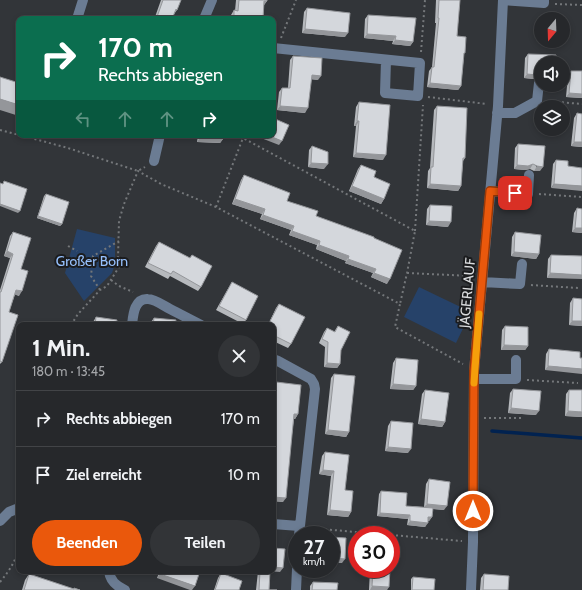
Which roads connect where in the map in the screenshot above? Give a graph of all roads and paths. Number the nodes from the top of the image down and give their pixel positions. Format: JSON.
{"nodes":[{"id":1,"x":83,"y":0,"type":"edge"},
{"id":2,"x":212,"y":0,"type":"edge"},
{"id":3,"x":296,"y":0,"type":"edge"},
{"id":4,"x":425,"y":0,"type":"edge"},
{"id":5,"x":503,"y":0,"type":"edge"},
{"id":6,"x":544,"y":1,"type":"edge"},
{"id":7,"x":582,"y":5,"type":"edge"},
{"id":8,"x":78,"y":16,"type":"edge"},
{"id":9,"x":205,"y":16,"type":"edge"},
{"id":10,"x":276,"y":47,"type":"edge"},
{"id":11,"x":276,"y":49,"type":"edge"},
{"id":12,"x":386,"y":60,"type":"junction"},
{"id":13,"x":420,"y":63,"type":"junction"},
{"id":14,"x":420,"y":96,"type":"junction"},
{"id":15,"x":534,"y":103,"type":"edge"},
{"id":16,"x":570,"y":103,"type":"edge"},
{"id":17,"x":582,"y":104,"type":"edge"},
{"id":18,"x":498,"y":109,"type":"junction"},
{"id":19,"x":0,"y":130,"type":"edge"},
{"id":20,"x":16,"y":134,"type":"edge"},
{"id":21,"x":31,"y":138,"type":"edge"},
{"id":22,"x":159,"y":138,"type":"edge"},
{"id":23,"x":243,"y":138,"type":"joint"},
{"id":24,"x":154,"y":161,"type":"joint"},
{"id":25,"x":138,"y":171,"type":"junction"},
{"id":26,"x":529,"y":175,"type":"dead end"},
{"id":27,"x":490,"y":191,"type":"junction"},
{"id":28,"x":528,"y":194,"type":"junction"},
{"id":29,"x":582,"y":197,"type":"edge"},
{"id":30,"x":216,"y":207,"type":"junction"},
{"id":31,"x":415,"y":232,"type":"junction"},
{"id":32,"x":119,"y":241,"type":"junction"},
{"id":33,"x":68,"y":246,"type":"dead end"},
{"id":34,"x":77,"y":251,"type":"dead end"},
{"id":35,"x":522,"y":264,"type":"dead end"},
{"id":36,"x":408,"y":273,"type":"junction"},
{"id":37,"x":112,"y":280,"type":"junction"},
{"id":38,"x":483,"y":280,"type":"junction"},
{"id":39,"x":520,"y":284,"type":"junction"},
{"id":40,"x":578,"y":288,"type":"dead end"},
{"id":41,"x":100,"y":290,"type":"junction"},
{"id":42,"x":138,"y":297,"type":"junction"},
{"id":43,"x":400,"y":304,"type":"junction"},
{"id":44,"x":72,"y":322,"type":"edge"},
{"id":45,"x":132,"y":322,"type":"edge"},
{"id":46,"x":195,"y":322,"type":"edge"},
{"id":47,"x":276,"y":360,"type":"edge"},
{"id":48,"x":516,"y":360,"type":"dead end"},
{"id":49,"x":474,"y":375,"type":"junction"},
{"id":50,"x":516,"y":379,"type":"junction"},
{"id":51,"x":578,"y":383,"type":"dead end"},
{"id":52,"x":473,"y":418,"type":"junction"},
{"id":53,"x":521,"y":418,"type":"dead end"},
{"id":54,"x":16,"y":509,"type":"edge"},
{"id":55,"x":0,"y":520,"type":"edge"},
{"id":56,"x":276,"y":525,"type":"edge"},
{"id":57,"x":300,"y":526,"type":"edge"},
{"id":58,"x":288,"y":528,"type":"edge"},
{"id":59,"x":400,"y":536,"type":"edge"},
{"id":60,"x":473,"y":542,"type":"junction"},
{"id":61,"x":16,"y":557,"type":"edge"},
{"id":62,"x":109,"y":574,"type":"edge"},
{"id":63,"x":297,"y":578,"type":"edge"},
{"id":64,"x":0,"y":582,"type":"edge"},
{"id":65,"x":123,"y":590,"type":"edge"},
{"id":66,"x":296,"y":590,"type":"edge"},
{"id":67,"x":471,"y":590,"type":"edge"}],
"edges":[{"from":1,"to":8,"type":"street"},
{"from":2,"to":9,"type":"street"},
{"from":3,"to":10,"type":"path"},
{"from":4,"to":13,"type":"path"},
{"from":5,"to":6,"type":"street"},
{"from":5,"to":18,"type":"street","name":"JÄGERLAUF"},
{"from":6,"to":7,"type":"path"},
{"from":11,"to":12,"type":"street"},
{"from":12,"to":13,"type":"street"},
{"from":12,"to":14,"type":"street"},
{"from":13,"to":14,"type":"street"},
{"from":14,"to":18,"type":"path"},
{"from":14,"to":31,"type":"path"},
{"from":15,"to":18,"type":"street"},
{"from":16,"to":17,"type":"path"},
{"from":18,"to":27,"type":"street","name":"JÄGERLAUF"},
{"from":19,"to":20,"type":"path"},
{"from":21,"to":25,"type":"path"},
{"from":22,"to":24,"type":"street"},
{"from":23,"to":30,"type":"path"},
{"from":23,"to":31,"type":"path"},
{"from":24,"to":25,"type":"path"},
{"from":25,"to":30,"type":"path"},
{"from":25,"to":32,"type":"path"},
{"from":26,"to":28,"type":"street"},
{"from":27,"to":28,"type":"street"},
{"from":27,"to":38,"type":"street","name":"JÄGERLAUF"},
{"from":28,"to":29,"type":"path"},
{"from":30,"to":43,"type":"path"},
{"from":31,"to":36,"type":"path"},
{"from":32,"to":37,"type":"path"},
{"from":32,"to":41,"type":"path"},
{"from":33,"to":34,"type":"path"},
{"from":35,"to":39,"type":"street"},
{"from":36,"to":38,"type":"path"},
{"from":36,"to":43,"type":"path"},
{"from":37,"to":41,"type":"path"},
{"from":37,"to":42,"type":"path"},
{"from":38,"to":39,"type":"street"},
{"from":38,"to":49,"type":"street","name":"JÄGERLAUF"},
{"from":39,"to":40,"type":"path"},
{"from":41,"to":44,"type":"path"},
{"from":42,"to":45,"type":"street"},
{"from":42,"to":46,"type":"street"},
{"from":43,"to":49,"type":"path"},
{"from":47,"to":57,"type":"street"},
{"from":48,"to":50,"type":"street"},
{"from":49,"to":50,"type":"street"},
{"from":49,"to":52,"type":"street","name":"JÄGERLAUF"},
{"from":50,"to":51,"type":"path"},
{"from":52,"to":53,"type":"path"},
{"from":52,"to":60,"type":"street","name":"JÄGERLAUF"},
{"from":54,"to":55,"type":"street"},
{"from":56,"to":58,"type":"street"},
{"from":59,"to":60,"type":"path"},
{"from":60,"to":67,"type":"street","name":"JÄGERLAUF"},
{"from":61,"to":64,"type":"path"},
{"from":62,"to":65,"type":"street"},
{"from":63,"to":66,"type":"street"}]}
